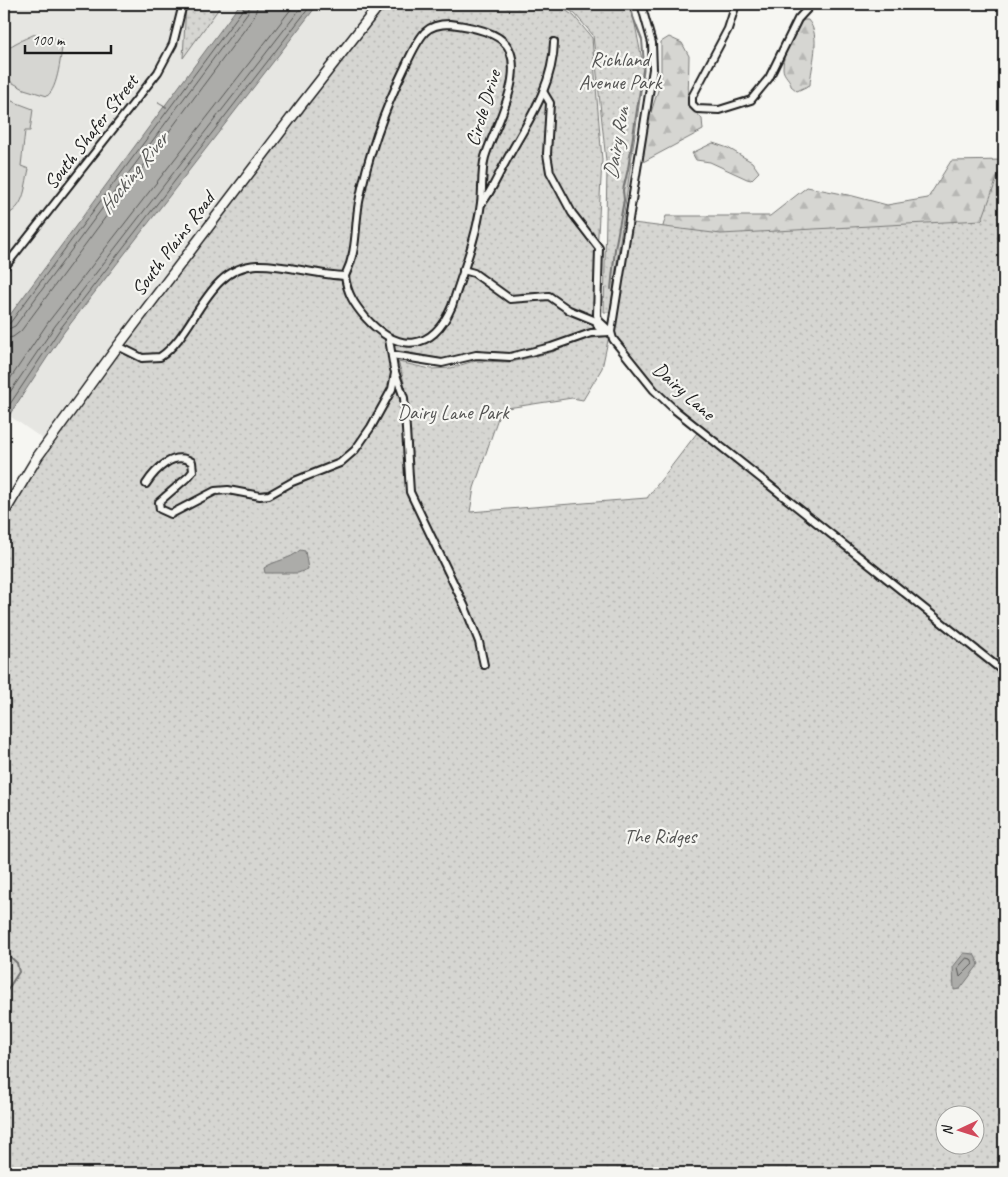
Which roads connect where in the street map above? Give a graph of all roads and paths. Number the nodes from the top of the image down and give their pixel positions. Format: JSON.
{"nodes":[{"id":1,"x":183,"y":4,"type":"edge"},
{"id":2,"x":380,"y":4,"type":"edge"},
{"id":3,"x":641,"y":4,"type":"edge"},
{"id":4,"x":736,"y":4,"type":"edge"},
{"id":5,"x":810,"y":6,"type":"dead end"},
{"id":6,"x":554,"y":42,"type":"dead end"},
{"id":7,"x":544,"y":93,"type":"junction"},
{"id":8,"x":481,"y":204,"type":"junction"},
{"id":9,"x":4,"y":268,"type":"edge"},
{"id":10,"x":464,"y":270,"type":"junction"},
{"id":11,"x":345,"y":276,"type":"junction"},
{"id":12,"x":611,"y":332,"type":"junction"},
{"id":13,"x":390,"y":339,"type":"junction"},
{"id":14,"x":118,"y":346,"type":"junction"},
{"id":15,"x":392,"y":355,"type":"junction"},
{"id":16,"x":395,"y":373,"type":"junction"},
{"id":17,"x":146,"y":484,"type":"dead end"},
{"id":18,"x":4,"y":513,"type":"edge"},
{"id":19,"x":484,"y":665,"type":"dead end"},
{"id":20,"x":1004,"y":672,"type":"edge"}],
"edges":[{"from":1,"to":9,"type":"street","name":"South Shafer Street"},
{"from":2,"to":14,"type":"main road","name":"South Plains Road"},
{"from":3,"to":12,"type":"street"},
{"from":4,"to":5,"type":"street"},
{"from":6,"to":7,"type":"street"},
{"from":7,"to":8,"type":"street"},
{"from":7,"to":12,"type":"street","name":"Dairy Lane"},
{"from":8,"to":10,"type":"street","name":"Circle Drive"},
{"from":8,"to":11,"type":"street","name":"Circle Drive"},
{"from":10,"to":12,"type":"street"},
{"from":10,"to":13,"type":"street","name":"Circle Drive"},
{"from":11,"to":13,"type":"street"},
{"from":11,"to":14,"type":"street"},
{"from":12,"to":15,"type":"street"},
{"from":12,"to":20,"type":"street","name":"Dairy Lane"},
{"from":13,"to":15,"type":"street"},
{"from":14,"to":18,"type":"main road","name":"South Plains Road"},
{"from":15,"to":16,"type":"street"},
{"from":16,"to":17,"type":"street"},
{"from":16,"to":19,"type":"street"}]}
